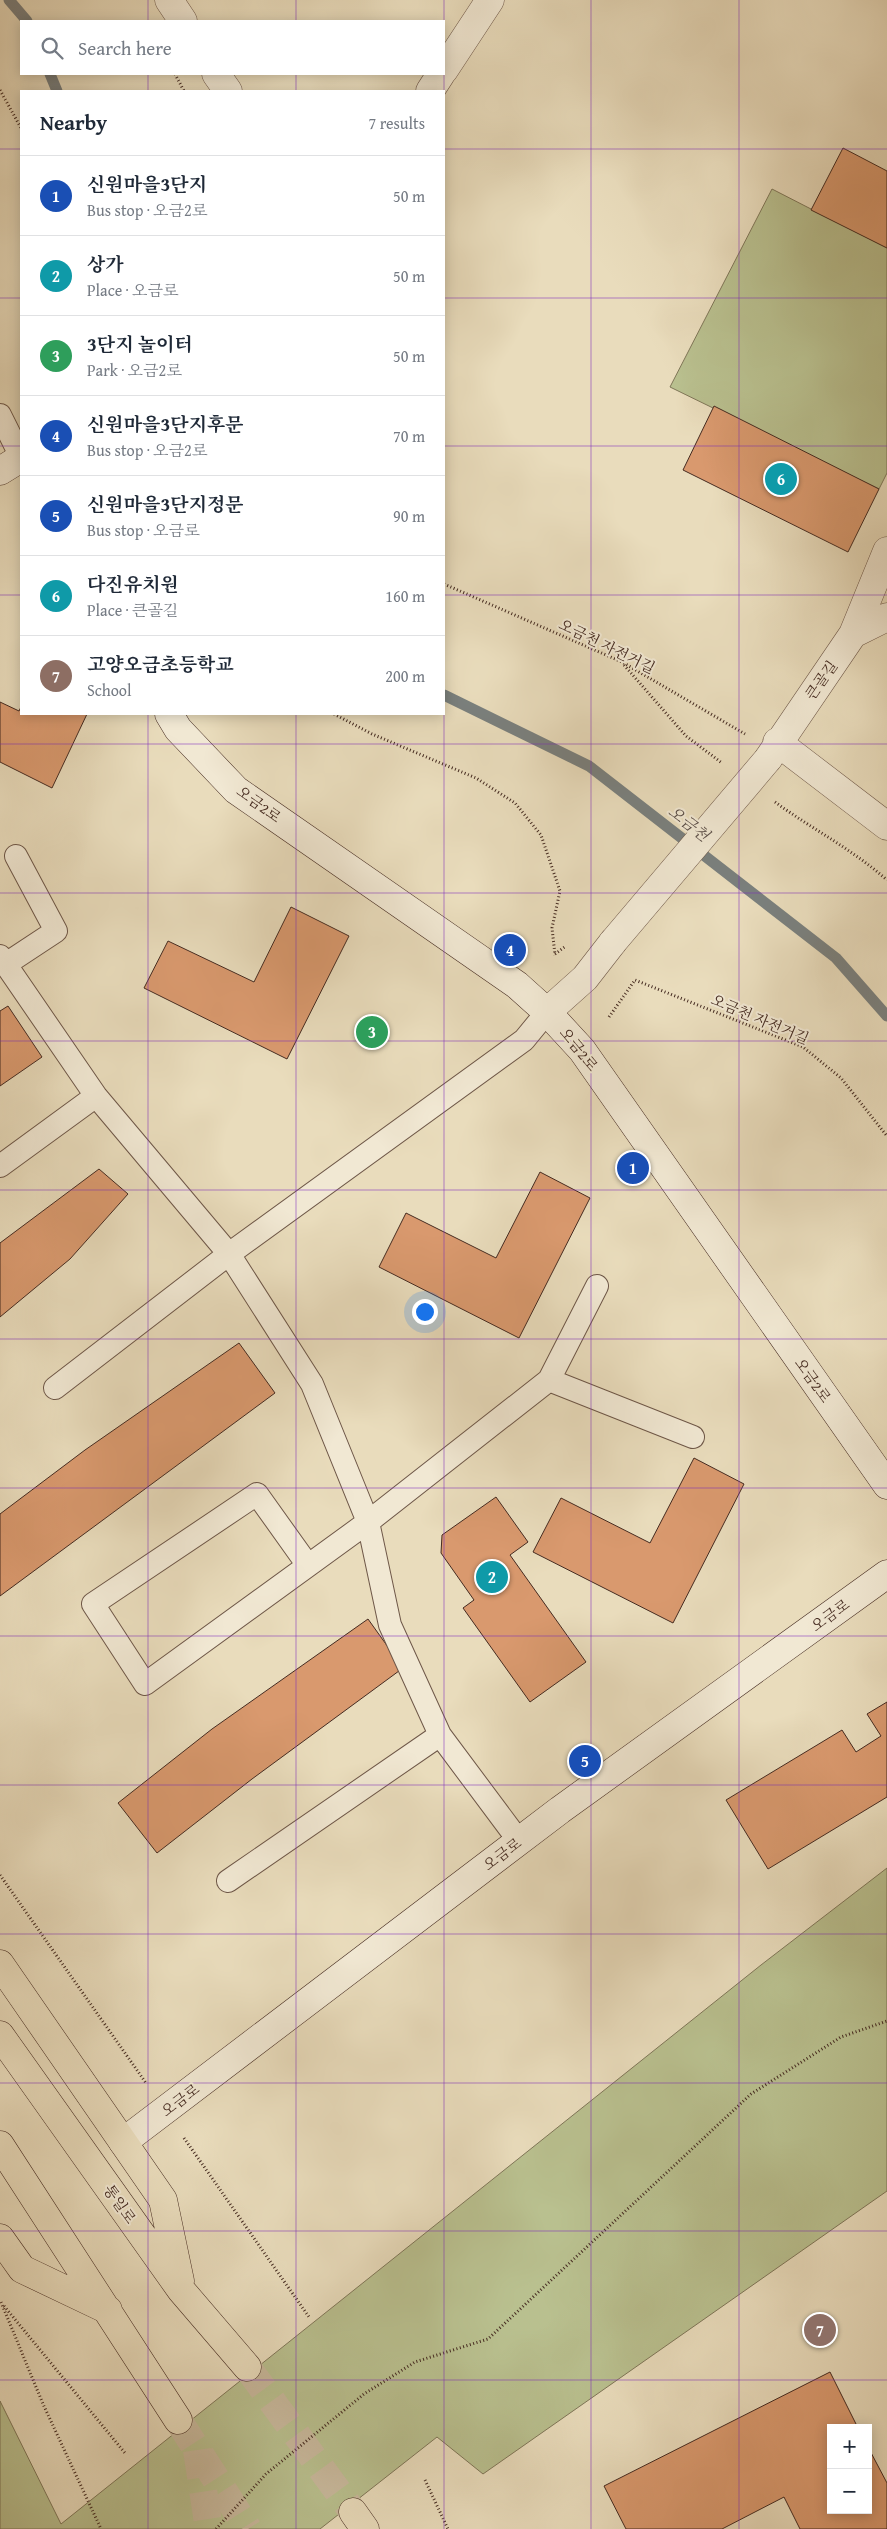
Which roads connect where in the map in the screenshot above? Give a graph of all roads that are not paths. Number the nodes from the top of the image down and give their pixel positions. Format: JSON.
{"nodes":[{"id":1,"x":169,"y":0,"type":"edge"},
{"id":2,"x":490,"y":0,"type":"edge"},
{"id":3,"x":182,"y":20,"type":"edge"},
{"id":4,"x":445,"y":68,"type":"edge"},
{"id":5,"x":217,"y":75,"type":"edge"},
{"id":6,"x":440,"y":75,"type":"edge"},
{"id":7,"x":227,"y":90,"type":"edge"},
{"id":8,"x":431,"y":90,"type":"edge"},
{"id":9,"x":0,"y":415,"type":"edge"},
{"id":10,"x":16,"y":460,"type":"edge"},
{"id":11,"x":887,"y":551,"type":"edge"},
{"id":12,"x":887,"y":617,"type":"edge"},
{"id":13,"x":853,"y":634,"type":"junction"},
{"id":14,"x":170,"y":715,"type":"edge"},
{"id":15,"x":772,"y":751,"type":"junction"},
{"id":16,"x":887,"y":826,"type":"edge"},
{"id":17,"x":16,"y":856,"type":"dead end"},
{"id":18,"x":3,"y":960,"type":"edge"},
{"id":19,"x":548,"y":1012,"type":"junction"},
{"id":20,"x":96,"y":1096,"type":"junction"},
{"id":21,"x":0,"y":1166,"type":"edge"},
{"id":22,"x":229,"y":1254,"type":"junction"},
{"id":23,"x":597,"y":1286,"type":"dead end"},
{"id":24,"x":549,"y":1380,"type":"junction"},
{"id":25,"x":55,"y":1388,"type":"dead end"},
{"id":26,"x":693,"y":1437,"type":"dead end"},
{"id":27,"x":887,"y":1485,"type":"edge"},
{"id":28,"x":368,"y":1522,"type":"junction"},
{"id":29,"x":307,"y":1564,"type":"junction"},
{"id":30,"x":887,"y":1574,"type":"edge"},
{"id":31,"x":440,"y":1735,"type":"junction"},
{"id":32,"x":519,"y":1841,"type":"junction"},
{"id":33,"x":228,"y":1881,"type":"dead end"},
{"id":34,"x":0,"y":1964,"type":"edge"},
{"id":35,"x":0,"y":2035,"type":"edge"},
{"id":36,"x":123,"y":2142,"type":"junction"},
{"id":37,"x":0,"y":2145,"type":"edge"},
{"id":38,"x":0,"y":2238,"type":"edge"},
{"id":39,"x":181,"y":2290,"type":"junction"},
{"id":40,"x":108,"y":2310,"type":"junction"},
{"id":41,"x":247,"y":2368,"type":"tunnel mouth"},
{"id":42,"x":178,"y":2420,"type":"tunnel mouth"}],
"edges":[{"from":1,"to":3,"type":"street"},
{"from":2,"to":4,"type":"street"},
{"from":5,"to":7,"type":"street"},
{"from":6,"to":8,"type":"street"},
{"from":9,"to":10,"type":"lane"},
{"from":11,"to":13,"type":"street"},
{"from":12,"to":13,"type":"street","name":"큰골길"},
{"from":13,"to":15,"type":"street","name":"큰골길"},
{"from":14,"to":19,"type":"street","name":"오금2로"},
{"from":15,"to":16,"type":"street"},
{"from":15,"to":19,"type":"street","name":"큰골길","bridge":true},
{"from":17,"to":18,"type":"lane"},
{"from":18,"to":20,"type":"lane"},
{"from":19,"to":22,"type":"lane"},
{"from":19,"to":27,"type":"street","name":"오금2로"},
{"from":20,"to":21,"type":"lane"},
{"from":20,"to":22,"type":"lane"},
{"from":22,"to":25,"type":"lane"},
{"from":22,"to":28,"type":"lane"},
{"from":23,"to":24,"type":"lane"},
{"from":24,"to":26,"type":"lane"},
{"from":24,"to":28,"type":"lane"},
{"from":28,"to":29,"type":"lane"},
{"from":28,"to":31,"type":"lane"},
{"from":29,"to":29,"type":"lane"},
{"from":30,"to":32,"type":"street","name":"오금로"},
{"from":31,"to":32,"type":"lane"},
{"from":31,"to":33,"type":"lane"},
{"from":32,"to":36,"type":"street","name":"오금로"},
{"from":34,"to":36,"type":"main road"},
{"from":35,"to":39,"type":"main road","name":"통일로"},
{"from":36,"to":39,"type":"main road"},
{"from":37,"to":40,"type":"main road"},
{"from":38,"to":40,"type":"main road"},
{"from":39,"to":41,"type":"main road","name":"통일로"},
{"from":40,"to":42,"type":"main road"}]}
